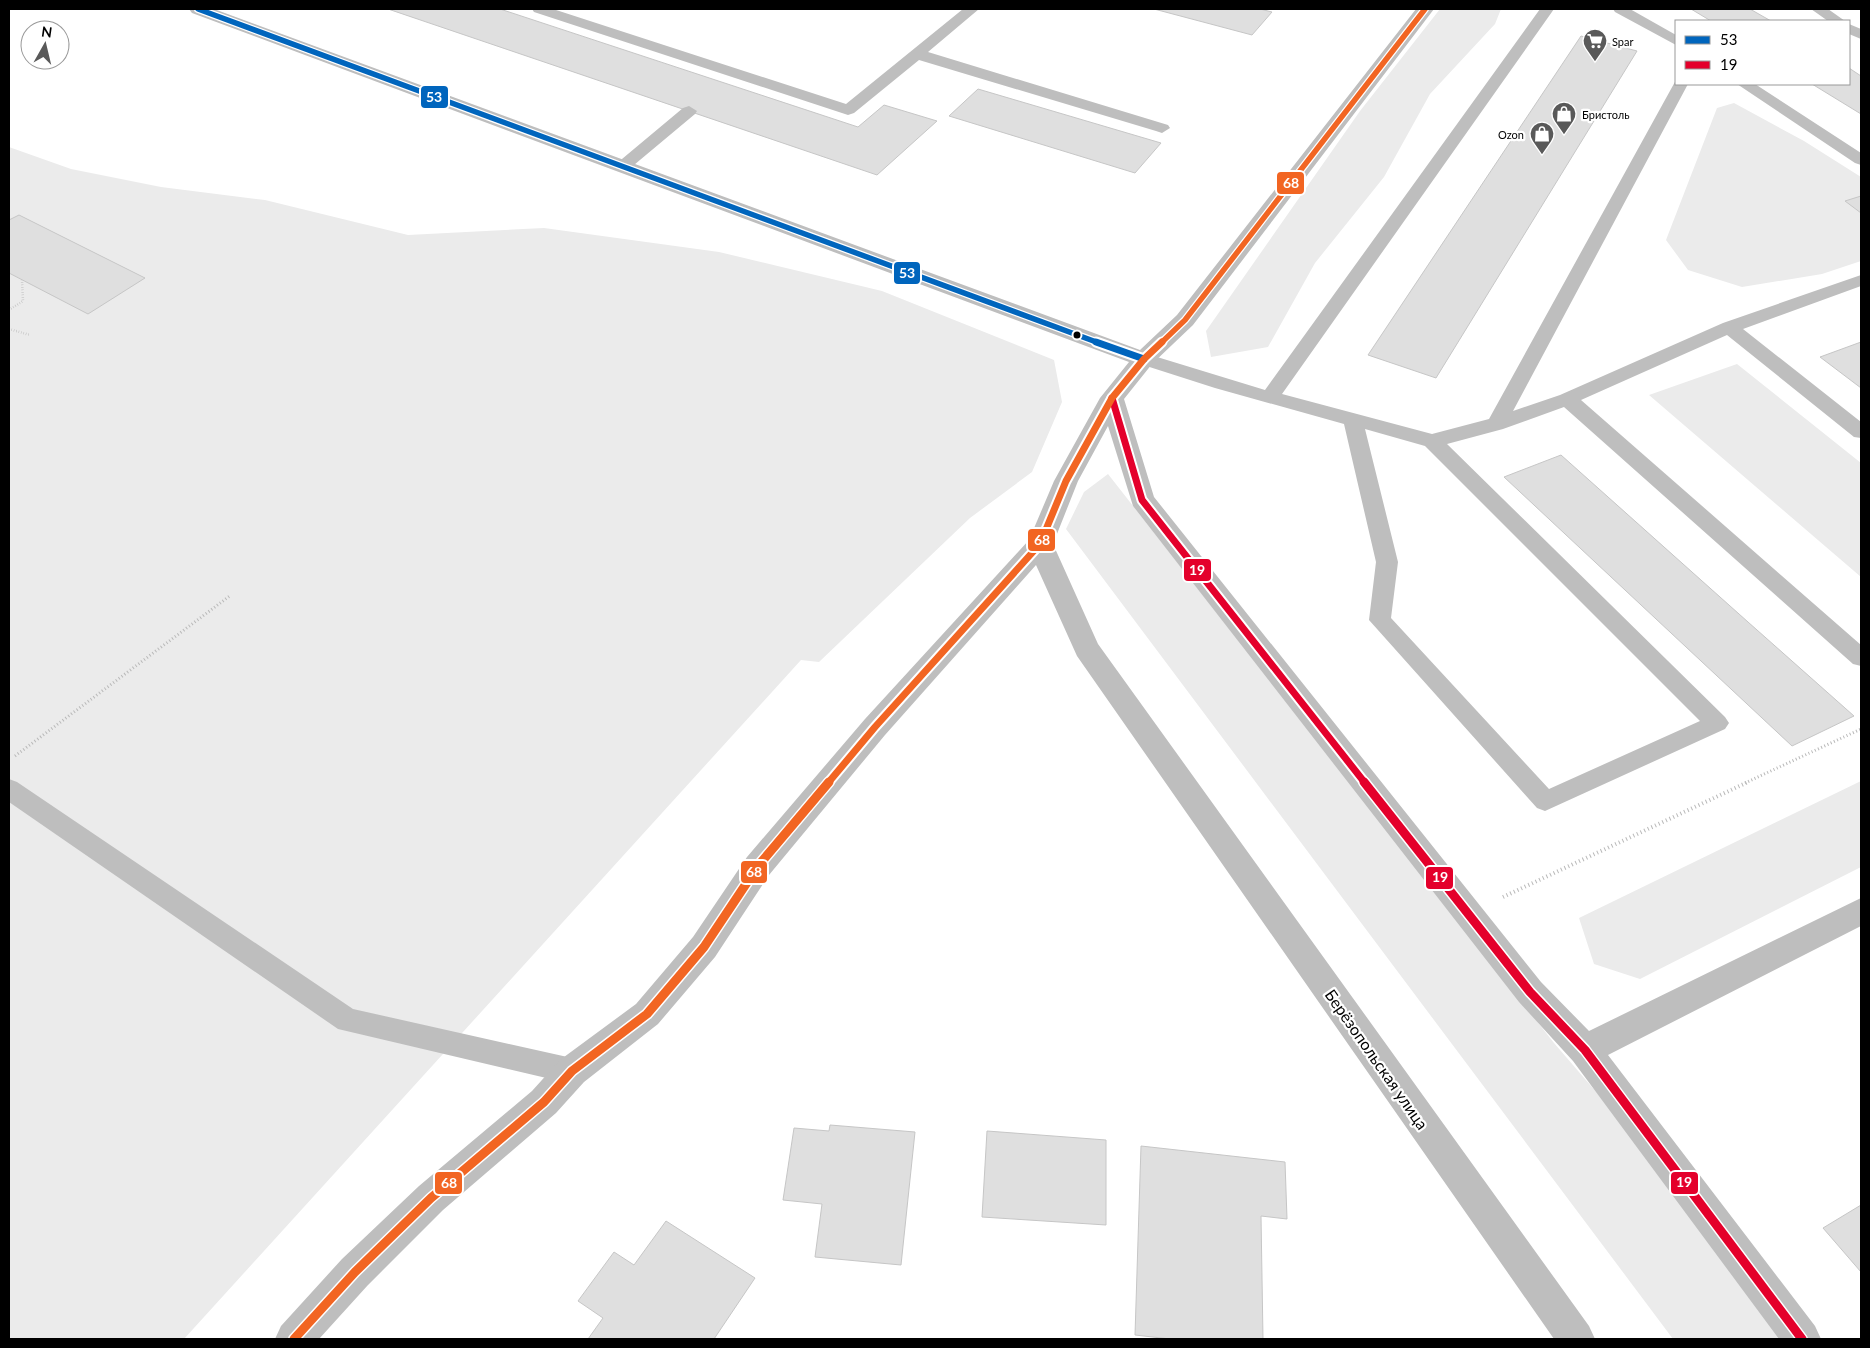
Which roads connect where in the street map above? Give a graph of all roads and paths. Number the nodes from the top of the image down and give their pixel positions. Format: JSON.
{"nodes":[{"id":1,"x":198,"y":9,"type":"edge"},
{"id":2,"x":539,"y":9,"type":"edge"},
{"id":3,"x":972,"y":9,"type":"edge"},
{"id":4,"x":1425,"y":9,"type":"edge"},
{"id":5,"x":1547,"y":9,"type":"edge"},
{"id":6,"x":1620,"y":9,"type":"edge"},
{"id":7,"x":1818,"y":9,"type":"edge"},
{"id":8,"x":1836,"y":20,"type":"edge"},
{"id":9,"x":1850,"y":29,"type":"edge"},
{"id":10,"x":1861,"y":35,"type":"edge"},
{"id":11,"x":1675,"y":40,"type":"edge"},
{"id":12,"x":917,"y":54,"type":"junction"},
{"id":13,"x":1679,"y":85,"type":"edge"},
{"id":14,"x":1747,"y":85,"type":"edge"},
{"id":15,"x":689,"y":111,"type":"dead end"},
{"id":16,"x":1162,"y":128,"type":"dead end"},
{"id":17,"x":1861,"y":160,"type":"edge"},
{"id":18,"x":622,"y":167,"type":"junction"},
{"id":19,"x":22,"y":280,"type":"dead end"},
{"id":20,"x":1861,"y":281,"type":"edge"},
{"id":21,"x":9,"y":310,"type":"edge"},
{"id":22,"x":1729,"y":327,"type":"junction"},
{"id":23,"x":9,"y":329,"type":"edge"},
{"id":24,"x":30,"y":335,"type":"dead end"},
{"id":25,"x":1144,"y":359,"type":"junction"},
{"id":26,"x":1270,"y":397,"type":"junction"},
{"id":27,"x":1112,"y":398,"type":"junction"},
{"id":28,"x":1566,"y":399,"type":"junction"},
{"id":29,"x":1353,"y":420,"type":"junction"},
{"id":30,"x":1496,"y":424,"type":"junction"},
{"id":31,"x":1861,"y":432,"type":"edge"},
{"id":32,"x":1432,"y":440,"type":"junction"},
{"id":33,"x":1040,"y":544,"type":"junction"},
{"id":34,"x":231,"y":595,"type":"dead end"},
{"id":35,"x":1861,"y":658,"type":"edge"},
{"id":36,"x":1861,"y":729,"type":"edge"},
{"id":37,"x":9,"y":761,"type":"edge"},
{"id":38,"x":9,"y":789,"type":"edge"},
{"id":39,"x":1861,"y":911,"type":"edge"},
{"id":40,"x":1468,"y":914,"type":"junction"},
{"id":41,"x":1585,"y":1050,"type":"junction"},
{"id":42,"x":572,"y":1071,"type":"junction"},
{"id":43,"x":294,"y":1339,"type":"edge"},
{"id":44,"x":1576,"y":1339,"type":"edge"},
{"id":45,"x":1802,"y":1339,"type":"edge"}],
"edges":[{"from":1,"to":18,"type":"street"},
{"from":2,"to":12,"type":"lane"},
{"from":3,"to":12,"type":"lane"},
{"from":4,"to":25,"type":"street"},
{"from":5,"to":26,"type":"lane"},
{"from":6,"to":11,"type":"lane"},
{"from":7,"to":8,"type":"lane"},
{"from":9,"to":10,"type":"lane"},
{"from":12,"to":16,"type":"lane"},
{"from":13,"to":30,"type":"lane"},
{"from":14,"to":17,"type":"lane"},
{"from":15,"to":18,"type":"lane"},
{"from":18,"to":25,"type":"street"},
{"from":19,"to":21,"type":"path"},
{"from":20,"to":22,"type":"lane"},
{"from":22,"to":28,"type":"lane"},
{"from":22,"to":31,"type":"lane"},
{"from":23,"to":24,"type":"path"},
{"from":25,"to":26,"type":"lane"},
{"from":25,"to":27,"type":"street"},
{"from":26,"to":29,"type":"lane"},
{"from":27,"to":33,"type":"street"},
{"from":27,"to":40,"type":"street"},
{"from":28,"to":30,"type":"lane"},
{"from":28,"to":35,"type":"lane"},
{"from":29,"to":32,"type":"lane"},
{"from":29,"to":32,"type":"lane"},
{"from":30,"to":32,"type":"lane"},
{"from":33,"to":42,"type":"street"},
{"from":33,"to":44,"type":"street","name":"Берёзопольская улица"},
{"from":34,"to":37,"type":"path"},
{"from":36,"to":40,"type":"path"},
{"from":38,"to":42,"type":"lane"},
{"from":39,"to":41,"type":"street"},
{"from":40,"to":41,"type":"street"},
{"from":41,"to":45,"type":"street"},
{"from":42,"to":43,"type":"street"}]}
